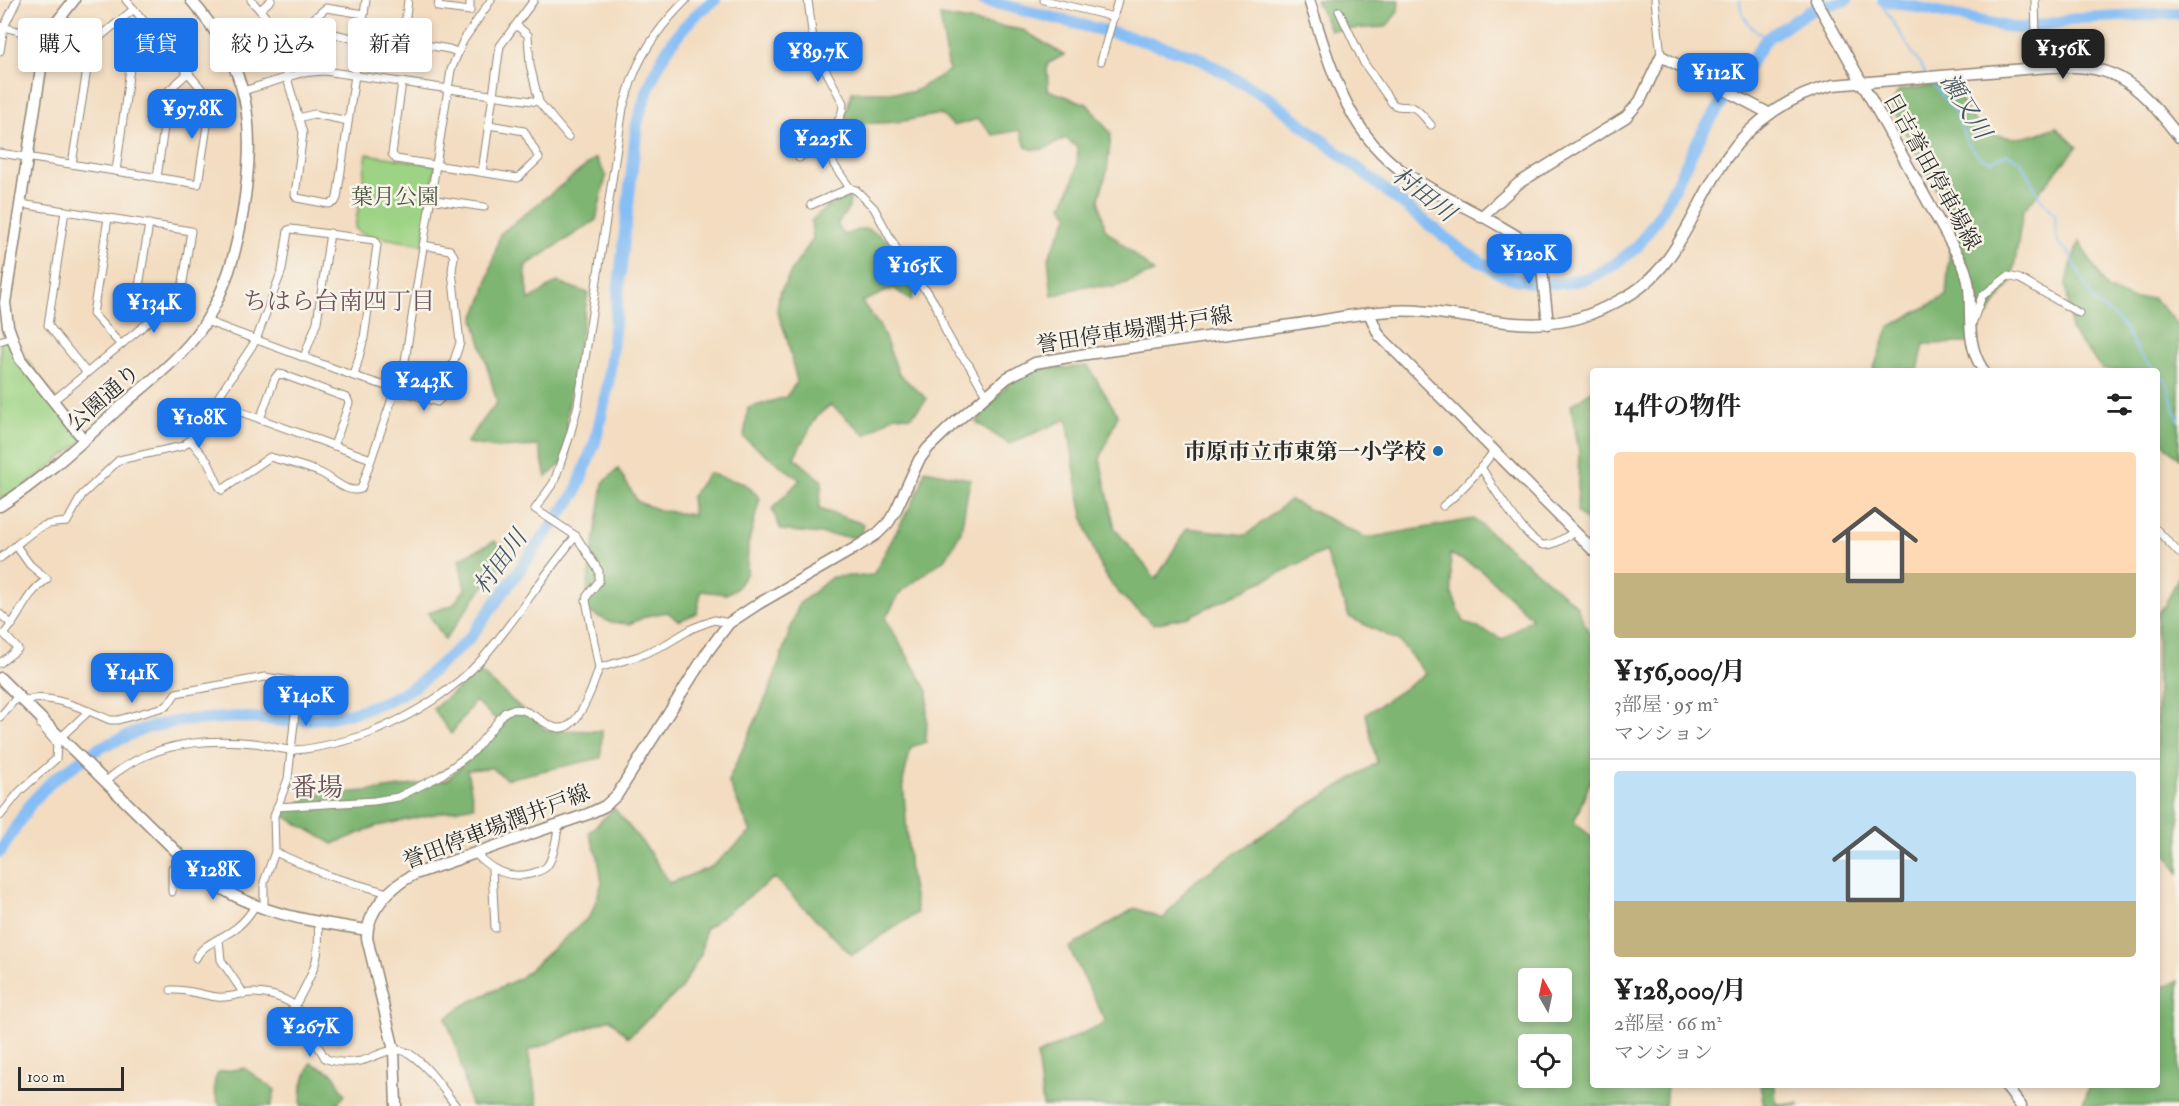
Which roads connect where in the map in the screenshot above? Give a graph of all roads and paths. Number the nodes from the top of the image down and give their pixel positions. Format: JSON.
{"nodes":[{"id":1,"x":16,"y":0,"type":"edge"},
{"id":2,"x":74,"y":0,"type":"edge"},
{"id":3,"x":126,"y":0,"type":"edge"},
{"id":4,"x":191,"y":0,"type":"edge"},
{"id":5,"x":251,"y":0,"type":"edge"},
{"id":6,"x":271,"y":0,"type":"edge"},
{"id":7,"x":366,"y":0,"type":"edge"},
{"id":8,"x":408,"y":0,"type":"edge"},
{"id":9,"x":439,"y":0,"type":"edge"},
{"id":10,"x":470,"y":0,"type":"edge"},
{"id":11,"x":491,"y":0,"type":"edge"},
{"id":12,"x":534,"y":0,"type":"edge"},
{"id":13,"x":686,"y":0,"type":"edge"},
{"id":14,"x":808,"y":0,"type":"edge"},
{"id":15,"x":1044,"y":0,"type":"edge"},
{"id":16,"x":1118,"y":0,"type":"edge"},
{"id":17,"x":1309,"y":0,"type":"edge"},
{"id":18,"x":1655,"y":0,"type":"edge"},
{"id":19,"x":1815,"y":0,"type":"edge"},
{"id":20,"x":2035,"y":0,"type":"edge"},
{"id":21,"x":134,"y":9,"type":"junction"},
{"id":22,"x":260,"y":10,"type":"junction"},
{"id":23,"x":1339,"y":11,"type":"dead end"},
{"id":24,"x":364,"y":14,"type":"junction"},
{"id":25,"x":1114,"y":17,"type":"junction"},
{"id":26,"x":59,"y":18,"type":"edge"},
{"id":27,"x":142,"y":18,"type":"edge"},
{"id":28,"x":267,"y":18,"type":"edge"},
{"id":29,"x":315,"y":18,"type":"edge"},
{"id":30,"x":363,"y":18,"type":"edge"},
{"id":31,"x":516,"y":25,"type":"junction"},
{"id":32,"x":2,"y":26,"type":"edge"},
{"id":33,"x":18,"y":31,"type":"edge"},
{"id":34,"x":0,"y":51,"type":"edge"},
{"id":35,"x":457,"y":52,"type":"junction"},
{"id":36,"x":1660,"y":56,"type":"junction"},
{"id":37,"x":1101,"y":61,"type":"dead end"},
{"id":38,"x":2037,"y":68,"type":"junction"},
{"id":39,"x":42,"y":72,"type":"edge"},
{"id":40,"x":130,"y":72,"type":"edge"},
{"id":41,"x":189,"y":72,"type":"joint"},
{"id":42,"x":285,"y":72,"type":"edge"},
{"id":43,"x":355,"y":72,"type":"edge"},
{"id":44,"x":355,"y":75,"type":"junction"},
{"id":45,"x":287,"y":78,"type":"junction"},
{"id":46,"x":402,"y":82,"type":"junction"},
{"id":47,"x":1862,"y":83,"type":"junction"},
{"id":48,"x":447,"y":89,"type":"junction"},
{"id":49,"x":243,"y":91,"type":"junction"},
{"id":50,"x":494,"y":96,"type":"junction"},
{"id":51,"x":539,"y":102,"type":"junction"},
{"id":52,"x":1770,"y":114,"type":"junction"},
{"id":53,"x":298,"y":117,"type":"junction"},
{"id":54,"x":348,"y":121,"type":"junction"},
{"id":55,"x":489,"y":125,"type":"junction"},
{"id":56,"x":1431,"y":125,"type":"dead end"},
{"id":57,"x":568,"y":137,"type":"dead end"},
{"id":58,"x":824,"y":137,"type":"junction"},
{"id":59,"x":2179,"y":137,"type":"edge"},
{"id":60,"x":0,"y":153,"type":"edge"},
{"id":61,"x":28,"y":158,"type":"junction"},
{"id":62,"x":799,"y":158,"type":"dead end"},
{"id":63,"x":72,"y":164,"type":"junction"},
{"id":64,"x":436,"y":165,"type":"junction"},
{"id":65,"x":116,"y":171,"type":"junction"},
{"id":66,"x":482,"y":172,"type":"junction"},
{"id":67,"x":157,"y":178,"type":"junction"},
{"id":68,"x":850,"y":188,"type":"junction"},
{"id":69,"x":430,"y":199,"type":"junction"},
{"id":70,"x":21,"y":204,"type":"junction"},
{"id":71,"x":812,"y":205,"type":"dead end"},
{"id":72,"x":484,"y":207,"type":"dead end"},
{"id":73,"x":65,"y":211,"type":"junction"},
{"id":74,"x":1481,"y":217,"type":"junction"},
{"id":75,"x":108,"y":218,"type":"junction"},
{"id":76,"x":149,"y":224,"type":"junction"},
{"id":77,"x":330,"y":233,"type":"junction"},
{"id":78,"x":423,"y":245,"type":"junction"},
{"id":79,"x":1369,"y":313,"type":"junction"},
{"id":80,"x":2079,"y":313,"type":"dead end"},
{"id":81,"x":153,"y":318,"type":"junction"},
{"id":82,"x":206,"y":321,"type":"junction"},
{"id":83,"x":1548,"y":324,"type":"junction"},
{"id":84,"x":1969,"y":330,"type":"junction"},
{"id":85,"x":5,"y":339,"type":"edge"},
{"id":86,"x":256,"y":340,"type":"junction"},
{"id":87,"x":121,"y":345,"type":"junction"},
{"id":88,"x":304,"y":357,"type":"junction"},
{"id":89,"x":1982,"y":368,"type":"edge"},
{"id":90,"x":87,"y":373,"type":"junction"},
{"id":91,"x":354,"y":376,"type":"junction"},
{"id":92,"x":396,"y":390,"type":"junction"},
{"id":93,"x":986,"y":395,"type":"junction"},
{"id":94,"x":54,"y":400,"type":"junction"},
{"id":95,"x":216,"y":403,"type":"junction"},
{"id":96,"x":260,"y":419,"type":"junction"},
{"id":97,"x":84,"y":440,"type":"junction"},
{"id":98,"x":190,"y":440,"type":"junction"},
{"id":99,"x":334,"y":446,"type":"junction"},
{"id":100,"x":1494,"y":450,"type":"junction"},
{"id":101,"x":371,"y":459,"type":"junction"},
{"id":102,"x":1481,"y":467,"type":"junction"},
{"id":103,"x":0,"y":506,"type":"edge"},
{"id":104,"x":1443,"y":506,"type":"dead end"},
{"id":105,"x":1574,"y":532,"type":"junction"},
{"id":106,"x":2160,"y":533,"type":"edge"},
{"id":107,"x":576,"y":536,"type":"junction"},
{"id":108,"x":17,"y":547,"type":"junction"},
{"id":109,"x":1590,"y":547,"type":"edge"},
{"id":110,"x":2179,"y":553,"type":"edge"},
{"id":111,"x":0,"y":558,"type":"edge"},
{"id":112,"x":0,"y":614,"type":"edge"},
{"id":113,"x":729,"y":623,"type":"junction"},
{"id":114,"x":12,"y":625,"type":"junction"},
{"id":115,"x":0,"y":663,"type":"edge"},
{"id":116,"x":599,"y":668,"type":"junction"},
{"id":117,"x":0,"y":678,"type":"edge"},
{"id":118,"x":21,"y":698,"type":"junction"},
{"id":119,"x":89,"y":711,"type":"junction"},
{"id":120,"x":0,"y":717,"type":"edge"},
{"id":121,"x":42,"y":719,"type":"junction"},
{"id":122,"x":61,"y":737,"type":"junction"},
{"id":123,"x":292,"y":751,"type":"junction"},
{"id":124,"x":105,"y":783,"type":"junction"},
{"id":125,"x":277,"y":807,"type":"junction"},
{"id":126,"x":0,"y":816,"type":"edge"},
{"id":127,"x":559,"y":824,"type":"junction"},
{"id":128,"x":275,"y":852,"type":"junction"},
{"id":129,"x":475,"y":853,"type":"junction"},
{"id":130,"x":187,"y":862,"type":"junction"},
{"id":131,"x":492,"y":868,"type":"junction"},
{"id":132,"x":172,"y":892,"type":"dead end"},
{"id":133,"x":388,"y":893,"type":"junction"},
{"id":134,"x":260,"y":907,"type":"junction"},
{"id":135,"x":318,"y":922,"type":"junction"},
{"id":136,"x":495,"y":928,"type":"dead end"},
{"id":137,"x":367,"y":930,"type":"junction"},
{"id":138,"x":219,"y":939,"type":"junction"},
{"id":139,"x":196,"y":958,"type":"dead end"},
{"id":140,"x":171,"y":990,"type":"dead end"},
{"id":141,"x":244,"y":994,"type":"junction"},
{"id":142,"x":295,"y":1006,"type":"junction"},
{"id":143,"x":394,"y":1050,"type":"junction"},
{"id":144,"x":2007,"y":1088,"type":"edge"},
{"id":145,"x":452,"y":1105,"type":"edge"},
{"id":146,"x":396,"y":1106,"type":"edge"},
{"id":147,"x":2021,"y":1106,"type":"edge"}],
"edges":[{"from":1,"to":32,"type":"street"},
{"from":2,"to":26,"type":"street"},
{"from":3,"to":21,"type":"street"},
{"from":4,"to":49,"type":"street","name":"公園通り"},
{"from":5,"to":22,"type":"street"},
{"from":6,"to":22,"type":"street"},
{"from":7,"to":24,"type":"street"},
{"from":8,"to":35,"type":"street"},
{"from":9,"to":10,"type":"street"},
{"from":11,"to":35,"type":"street"},
{"from":12,"to":31,"type":"street"},
{"from":13,"to":107,"type":"street"},
{"from":14,"to":58,"type":"street"},
{"from":15,"to":25,"type":"street"},
{"from":16,"to":25,"type":"street"},
{"from":17,"to":74,"type":"street"},
{"from":18,"to":36,"type":"street"},
{"from":19,"to":47,"type":"street","name":"日吉誉田停車場線"},
{"from":20,"to":38,"type":"street"},
{"from":21,"to":27,"type":"street"},
{"from":21,"to":63,"type":"street"},
{"from":22,"to":28,"type":"street"},
{"from":23,"to":56,"type":"street"},
{"from":24,"to":29,"type":"street"},
{"from":24,"to":30,"type":"street"},
{"from":25,"to":37,"type":"street"},
{"from":31,"to":50,"type":"street"},
{"from":31,"to":51,"type":"street"},
{"from":32,"to":33,"type":"street"},
{"from":32,"to":34,"type":"street"},
{"from":35,"to":48,"type":"street"},
{"from":36,"to":52,"type":"street"},
{"from":36,"to":74,"type":"street"},
{"from":38,"to":47,"type":"street","name":"誉田停車場潤井戸線"},
{"from":38,"to":59,"type":"street","name":"誉田停車場潤井戸線"},
{"from":39,"to":61,"type":"street"},
{"from":40,"to":65,"type":"street"},
{"from":41,"to":67,"type":"street"},
{"from":41,"to":67,"type":"street"},
{"from":42,"to":45,"type":"street"},
{"from":43,"to":44,"type":"street"},
{"from":44,"to":45,"type":"street"},
{"from":44,"to":46,"type":"street"},
{"from":44,"to":54,"type":"street"},
{"from":45,"to":49,"type":"street"},
{"from":45,"to":53,"type":"street"},
{"from":46,"to":48,"type":"street"},
{"from":46,"to":64,"type":"street"},
{"from":47,"to":52,"type":"street","name":"誉田停車場潤井戸線"},
{"from":47,"to":84,"type":"street","name":"日吉誉田停車場線"},
{"from":48,"to":50,"type":"street"},
{"from":48,"to":64,"type":"street"},
{"from":49,"to":82,"type":"street","name":"公園通り"},
{"from":50,"to":51,"type":"street"},
{"from":50,"to":55,"type":"street"},
{"from":51,"to":57,"type":"street"},
{"from":52,"to":83,"type":"street","name":"誉田停車場潤井戸線"},
{"from":53,"to":54,"type":"street"},
{"from":53,"to":54,"type":"street"},
{"from":55,"to":66,"type":"street"},
{"from":55,"to":66,"type":"street"},
{"from":58,"to":62,"type":"street"},
{"from":58,"to":68,"type":"street"},
{"from":60,"to":61,"type":"street"},
{"from":61,"to":63,"type":"street"},
{"from":61,"to":70,"type":"street"},
{"from":63,"to":65,"type":"street"},
{"from":64,"to":66,"type":"street"},
{"from":64,"to":69,"type":"street"},
{"from":65,"to":67,"type":"street"},
{"from":68,"to":71,"type":"street"},
{"from":68,"to":93,"type":"street"},
{"from":69,"to":72,"type":"street"},
{"from":69,"to":78,"type":"street"},
{"from":70,"to":73,"type":"street"},
{"from":70,"to":85,"type":"street"},
{"from":73,"to":75,"type":"street"},
{"from":73,"to":90,"type":"street"},
{"from":74,"to":83,"type":"street"},
{"from":75,"to":76,"type":"street"},
{"from":75,"to":87,"type":"street"},
{"from":76,"to":81,"type":"street"},
{"from":76,"to":81,"type":"street"},
{"from":77,"to":86,"type":"street"},
{"from":77,"to":88,"type":"street"},
{"from":77,"to":91,"type":"street"},
{"from":78,"to":92,"type":"street"},
{"from":78,"to":92,"type":"street"},
{"from":79,"to":83,"type":"street","name":"誉田停車場潤井戸線"},
{"from":79,"to":93,"type":"street","name":"誉田停車場潤井戸線"},
{"from":79,"to":100,"type":"street"},
{"from":80,"to":84,"type":"street"},
{"from":81,"to":87,"type":"street"},
{"from":82,"to":86,"type":"street"},
{"from":82,"to":97,"type":"street","name":"公園通り"},
{"from":84,"to":89,"type":"street","name":"日吉誉田停車場線"},
{"from":85,"to":94,"type":"street"},
{"from":86,"to":88,"type":"street"},
{"from":86,"to":95,"type":"street"},
{"from":87,"to":90,"type":"street"},
{"from":88,"to":91,"type":"street"},
{"from":90,"to":94,"type":"street"},
{"from":91,"to":92,"type":"street"},
{"from":92,"to":101,"type":"street"},
{"from":93,"to":113,"type":"street","name":"誉田停車場潤井戸線"},
{"from":94,"to":97,"type":"street"},
{"from":95,"to":96,"type":"street"},
{"from":95,"to":98,"type":"street"},
{"from":96,"to":99,"type":"street"},
{"from":96,"to":99,"type":"street"},
{"from":97,"to":103,"type":"street","name":"公園通り"},
{"from":98,"to":101,"type":"street"},
{"from":98,"to":108,"type":"street"},
{"from":99,"to":101,"type":"street"},
{"from":100,"to":102,"type":"street"},
{"from":100,"to":105,"type":"street"},
{"from":102,"to":104,"type":"street"},
{"from":102,"to":105,"type":"street"},
{"from":105,"to":109,"type":"street"},
{"from":106,"to":110,"type":"street"},
{"from":107,"to":116,"type":"street"},
{"from":107,"to":123,"type":"street"},
{"from":108,"to":111,"type":"street"},
{"from":108,"to":114,"type":"street"},
{"from":112,"to":114,"type":"street"},
{"from":113,"to":116,"type":"street"},
{"from":113,"to":127,"type":"street","name":"誉田停車場潤井戸線"},
{"from":114,"to":115,"type":"street"},
{"from":116,"to":125,"type":"street"},
{"from":117,"to":118,"type":"street"},
{"from":118,"to":119,"type":"street"},
{"from":118,"to":120,"type":"street"},
{"from":118,"to":121,"type":"street"},
{"from":119,"to":122,"type":"street"},
{"from":119,"to":123,"type":"street"},
{"from":121,"to":122,"type":"street"},
{"from":121,"to":126,"type":"street"},
{"from":122,"to":124,"type":"street"},
{"from":123,"to":124,"type":"street"},
{"from":123,"to":125,"type":"street"},
{"from":124,"to":130,"type":"street"},
{"from":125,"to":128,"type":"street"},
{"from":127,"to":129,"type":"street","name":"誉田停車場潤井戸線"},
{"from":127,"to":131,"type":"street"},
{"from":128,"to":133,"type":"street"},
{"from":128,"to":134,"type":"street"},
{"from":129,"to":131,"type":"street"},
{"from":129,"to":133,"type":"street","name":"誉田停車場潤井戸線"},
{"from":130,"to":132,"type":"street"},
{"from":130,"to":134,"type":"street"},
{"from":131,"to":136,"type":"street"},
{"from":133,"to":137,"type":"street","name":"誉田停車場潤井戸線"},
{"from":134,"to":135,"type":"street"},
{"from":134,"to":138,"type":"street"},
{"from":135,"to":137,"type":"street"},
{"from":135,"to":142,"type":"street"},
{"from":137,"to":143,"type":"street"},
{"from":138,"to":139,"type":"street"},
{"from":138,"to":141,"type":"street"},
{"from":140,"to":141,"type":"street"},
{"from":141,"to":142,"type":"street"},
{"from":142,"to":143,"type":"street"},
{"from":143,"to":145,"type":"street"},
{"from":143,"to":146,"type":"street"},
{"from":144,"to":147,"type":"street"}]}
